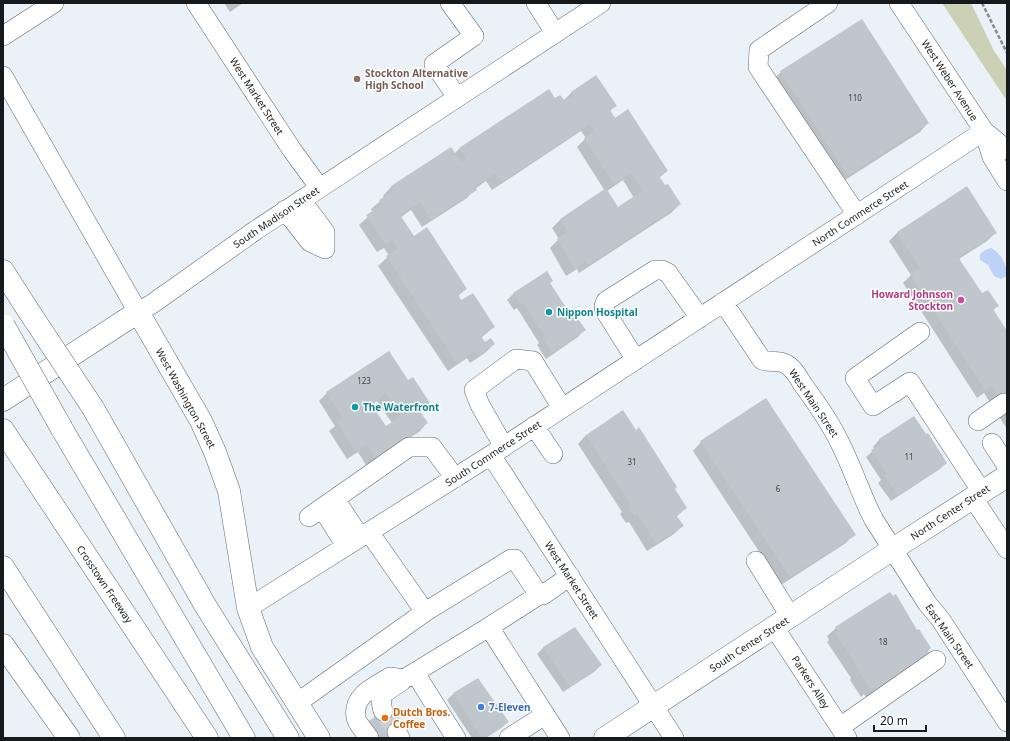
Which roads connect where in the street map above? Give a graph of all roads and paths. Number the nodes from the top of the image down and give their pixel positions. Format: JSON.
{"nodes":[{"id":1,"x":54,"y":3,"type":"edge"},
{"id":2,"x":196,"y":3,"type":"edge"},
{"id":3,"x":450,"y":3,"type":"edge"},
{"id":4,"x":536,"y":3,"type":"edge"},
{"id":5,"x":601,"y":3,"type":"edge"},
{"id":6,"x":828,"y":3,"type":"edge"},
{"id":7,"x":900,"y":3,"type":"edge"},
{"id":8,"x":982,"y":3,"type":"edge"},
{"id":9,"x":553,"y":34,"type":"junction"},
{"id":10,"x":3,"y":36,"type":"edge"},
{"id":11,"x":1007,"y":53,"type":"edge"},
{"id":12,"x":3,"y":76,"type":"edge"},
{"id":13,"x":457,"y":97,"type":"junction"},
{"id":14,"x":984,"y":131,"type":"junction"},
{"id":15,"x":1007,"y":150,"type":"edge"},
{"id":16,"x":1007,"y":181,"type":"edge"},
{"id":17,"x":319,"y":187,"type":"junction"},
{"id":18,"x":301,"y":200,"type":"junction"},
{"id":19,"x":285,"y":210,"type":"junction"},
{"id":20,"x":857,"y":215,"type":"junction"},
{"id":21,"x":3,"y":272,"type":"edge"},
{"id":22,"x":730,"y":298,"type":"junction"},
{"id":23,"x":138,"y":312,"type":"junction"},
{"id":24,"x":700,"y":318,"type":"junction"},
{"id":25,"x":3,"y":326,"type":"edge"},
{"id":26,"x":920,"y":332,"type":"dead end"},
{"id":27,"x":636,"y":360,"type":"junction"},
{"id":28,"x":3,"y":400,"type":"edge"},
{"id":29,"x":1004,"y":403,"type":"dead end"},
{"id":30,"x":562,"y":408,"type":"junction"},
{"id":31,"x":978,"y":421,"type":"dead end"},
{"id":32,"x":534,"y":426,"type":"junction"},
{"id":33,"x":3,"y":430,"type":"edge"},
{"id":34,"x":992,"y":443,"type":"dead end"},
{"id":35,"x":497,"y":451,"type":"junction"},
{"id":36,"x":553,"y":454,"type":"dead end"},
{"id":37,"x":1007,"y":466,"type":"edge"},
{"id":38,"x":1007,"y":476,"type":"edge"},
{"id":39,"x":455,"y":478,"type":"junction"},
{"id":40,"x":978,"y":495,"type":"junction"},
{"id":41,"x":358,"y":538,"type":"junction"},
{"id":42,"x":892,"y":549,"type":"junction"},
{"id":43,"x":1007,"y":549,"type":"edge"},
{"id":44,"x":756,"y":561,"type":"dead end"},
{"id":45,"x":3,"y":567,"type":"edge"},
{"id":46,"x":570,"y":576,"type":"junction"},
{"id":47,"x":539,"y":595,"type":"junction"},
{"id":48,"x":248,"y":608,"type":"junction"},
{"id":49,"x":425,"y":612,"type":"junction"},
{"id":50,"x":782,"y":622,"type":"junction"},
{"id":51,"x":489,"y":627,"type":"junction"},
{"id":52,"x":3,"y":645,"type":"edge"},
{"id":53,"x":936,"y":660,"type":"dead end"},
{"id":54,"x":410,"y":676,"type":"junction"},
{"id":55,"x":297,"y":703,"type":"junction"},
{"id":56,"x":653,"y":706,"type":"junction"},
{"id":57,"x":383,"y":711,"type":"tunnel mouth"},
{"id":58,"x":545,"y":714,"type":"junction"},
{"id":59,"x":1007,"y":722,"type":"edge"},
{"id":60,"x":843,"y":732,"type":"edge"},
{"id":61,"x":69,"y":738,"type":"edge"},
{"id":62,"x":114,"y":738,"type":"edge"},
{"id":63,"x":207,"y":738,"type":"edge"},
{"id":64,"x":244,"y":738,"type":"edge"},
{"id":65,"x":288,"y":738,"type":"edge"},
{"id":66,"x":319,"y":738,"type":"edge"},
{"id":67,"x":369,"y":738,"type":"edge"},
{"id":68,"x":456,"y":738,"type":"edge"},
{"id":69,"x":509,"y":738,"type":"edge"},
{"id":70,"x":560,"y":738,"type":"edge"},
{"id":71,"x":605,"y":738,"type":"edge"},
{"id":72,"x":674,"y":738,"type":"edge"}],
"edges":[{"from":1,"to":10,"type":"street"},
{"from":2,"to":17,"type":"street","name":"West Market Street"},
{"from":3,"to":13,"type":"street"},
{"from":4,"to":9,"type":"street"},
{"from":5,"to":9,"type":"street","name":"South Madison Street"},
{"from":6,"to":20,"type":"street"},
{"from":7,"to":14,"type":"street","name":"West Weber Avenue"},
{"from":8,"to":11,"type":"path"},
{"from":9,"to":13,"type":"street","name":"South Madison Street"},
{"from":12,"to":23,"type":"street","name":"West Washington Street"},
{"from":13,"to":17,"type":"street","name":"South Madison Street"},
{"from":14,"to":15,"type":"street","name":"West Weber Avenue"},
{"from":14,"to":16,"type":"street"},
{"from":14,"to":20,"type":"street","name":"North Commerce Street"},
{"from":17,"to":18,"type":"street","name":"South Madison Street"},
{"from":18,"to":19,"type":"street","name":"South Madison Street"},
{"from":18,"to":19,"type":"street"},
{"from":19,"to":23,"type":"street","name":"South Madison Street"},
{"from":20,"to":22,"type":"street","name":"North Commerce Street"},
{"from":21,"to":65,"type":"main road","bridge":true},
{"from":22,"to":24,"type":"street","name":"South Commerce Street"},
{"from":22,"to":42,"type":"street","name":"West Main Street"},
{"from":23,"to":28,"type":"main road","name":"South Madison Street"},
{"from":23,"to":48,"type":"main road","name":"West Washington Street"},
{"from":24,"to":27,"type":"street","name":"South Commerce Street"},
{"from":24,"to":27,"type":"street"},
{"from":25,"to":64,"type":"main road","bridge":true},
{"from":26,"to":40,"type":"street"},
{"from":27,"to":30,"type":"street","name":"South Commerce Street"},
{"from":29,"to":31,"type":"street"},
{"from":30,"to":32,"type":"street","name":"South Commerce Street"},
{"from":30,"to":35,"type":"street","name":"West Market Street"},
{"from":32,"to":35,"type":"street","name":"South Commerce Street"},
{"from":32,"to":36,"type":"street"},
{"from":33,"to":63,"type":"main road","name":"Crosstown Freeway"},
{"from":34,"to":37,"type":"street"},
{"from":35,"to":39,"type":"street","name":"South Commerce Street"},
{"from":35,"to":46,"type":"street","name":"West Market Street"},
{"from":38,"to":40,"type":"main road","name":"North Center Street"},
{"from":39,"to":41,"type":"street","name":"South Commerce Street"},
{"from":39,"to":41,"type":"street"},
{"from":40,"to":42,"type":"main road","name":"North Center Street"},
{"from":40,"to":43,"type":"street"},
{"from":41,"to":48,"type":"street","name":"South Commerce Street"},
{"from":41,"to":49,"type":"street"},
{"from":42,"to":50,"type":"main road","name":"South Center Street"},
{"from":42,"to":59,"type":"street","name":"East Main Street"},
{"from":44,"to":50,"type":"street","name":"Parkers Alley"},
{"from":45,"to":62,"type":"main road"},
{"from":46,"to":47,"type":"street"},
{"from":46,"to":56,"type":"street","name":"West Market Street"},
{"from":47,"to":49,"type":"street"},
{"from":47,"to":51,"type":"street"},
{"from":48,"to":55,"type":"main road","name":"West Washington Street"},
{"from":49,"to":55,"type":"street"},
{"from":50,"to":56,"type":"main road","name":"South Center Street"},
{"from":50,"to":60,"type":"street","name":"Parkers Alley"},
{"from":51,"to":54,"type":"street"},
{"from":51,"to":58,"type":"street"},
{"from":52,"to":61,"type":"main road"},
{"from":53,"to":60,"type":"street"},
{"from":54,"to":57,"type":"street"},
{"from":54,"to":67,"type":"street"},
{"from":54,"to":68,"type":"street"},
{"from":55,"to":66,"type":"main road","name":"West Washington Street"},
{"from":56,"to":71,"type":"main road","name":"South Center Street"},
{"from":56,"to":72,"type":"street","name":"West Market Street"},
{"from":58,"to":69,"type":"street"},
{"from":58,"to":70,"type":"street"}]}
